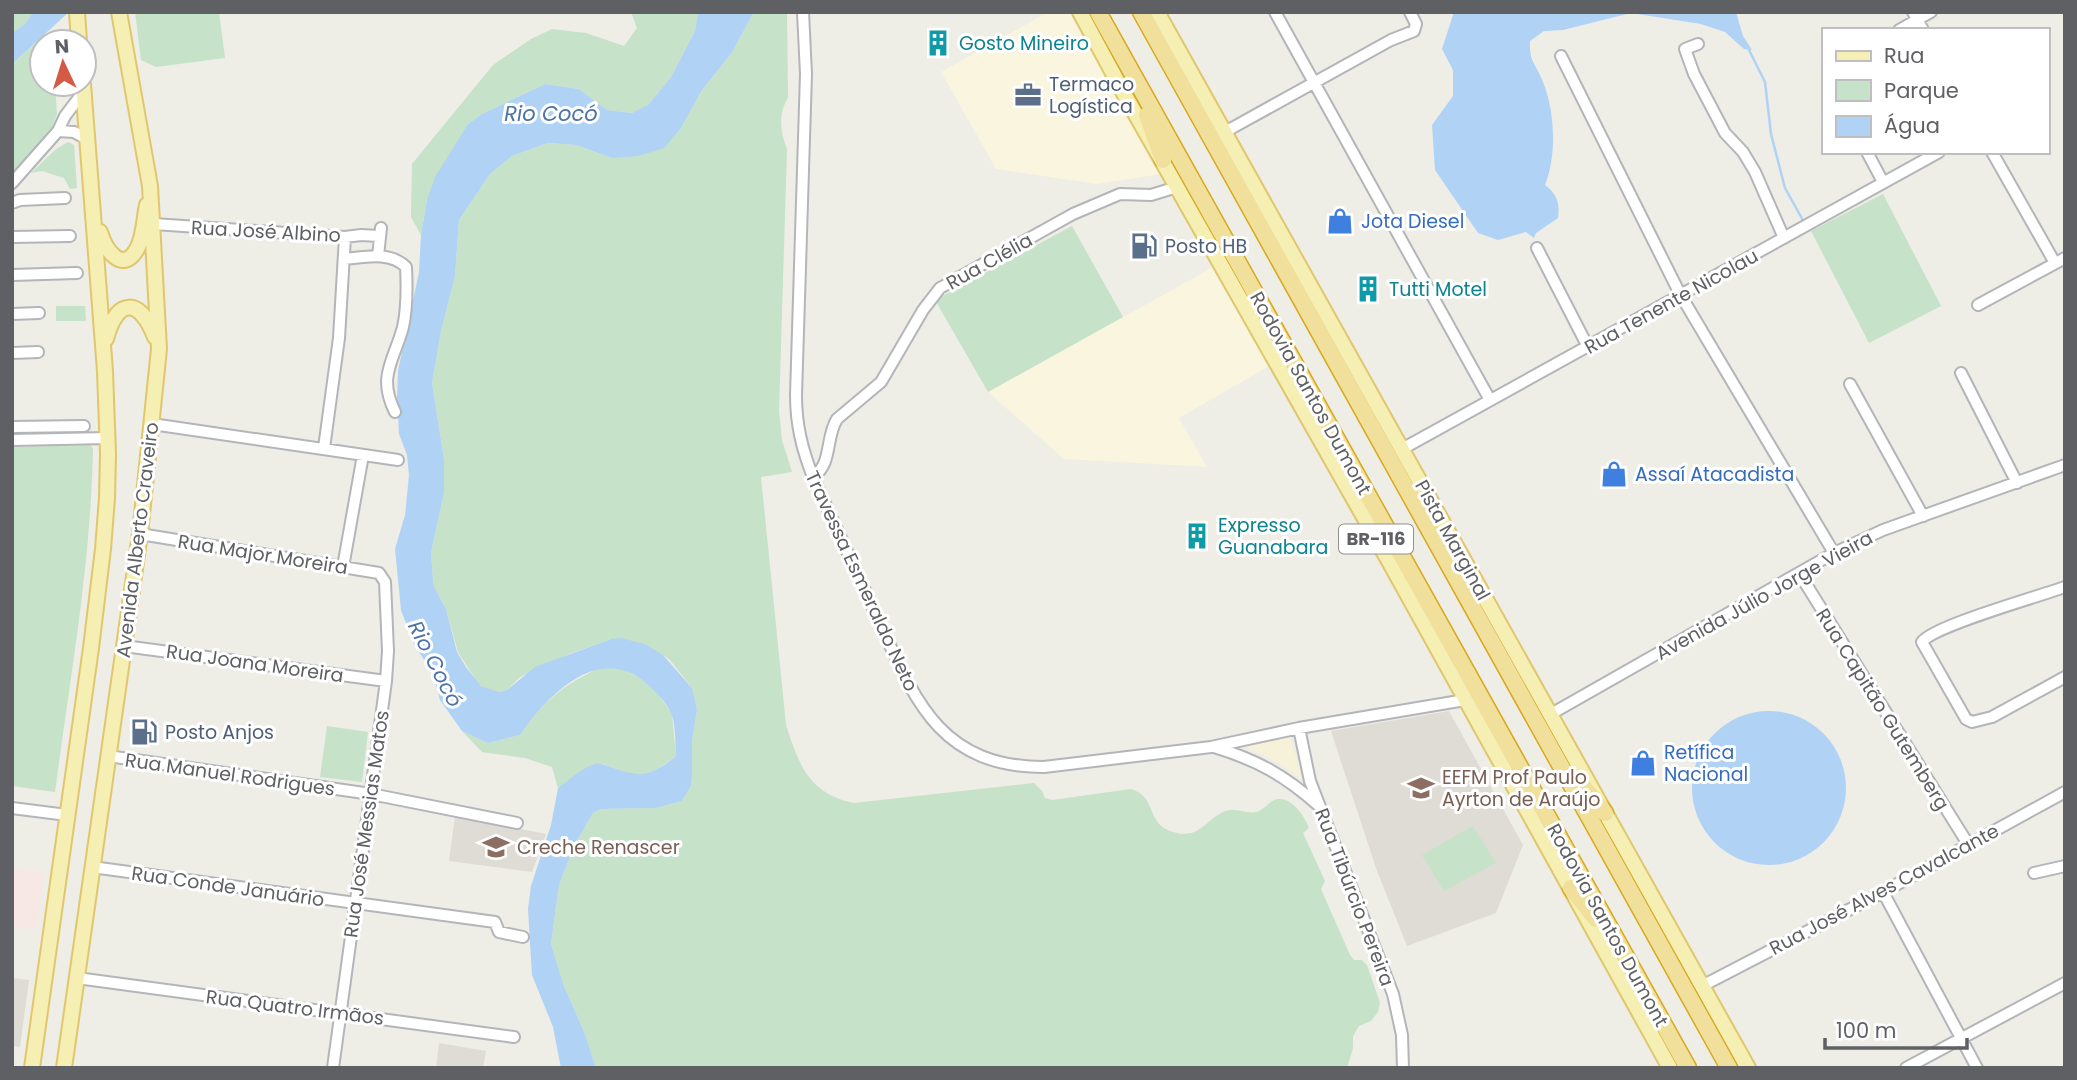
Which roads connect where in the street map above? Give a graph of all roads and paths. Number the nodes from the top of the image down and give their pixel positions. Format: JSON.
{"nodes":[{"id":1,"x":119,"y":12,"type":"edge"},
{"id":2,"x":803,"y":12,"type":"edge"},
{"id":3,"x":1080,"y":12,"type":"edge"},
{"id":4,"x":1098,"y":12,"type":"edge"},
{"id":5,"x":1141,"y":12,"type":"edge"},
{"id":6,"x":1157,"y":12,"type":"edge"},
{"id":7,"x":1275,"y":12,"type":"edge"},
{"id":8,"x":1931,"y":12,"type":"edge"},
{"id":9,"x":1411,"y":13,"type":"edge"},
{"id":10,"x":1917,"y":21,"type":"edge"},
{"id":11,"x":1698,"y":44,"type":"dead end"},
{"id":12,"x":1562,"y":56,"type":"dead end"},
{"id":13,"x":1125,"y":60,"type":"junction"},
{"id":14,"x":1313,"y":82,"type":"junction"},
{"id":15,"x":77,"y":98,"type":"edge"},
{"id":16,"x":85,"y":98,"type":"edge"},
{"id":17,"x":58,"y":131,"type":"junction"},
{"id":18,"x":1223,"y":133,"type":"junction"},
{"id":19,"x":87,"y":139,"type":"junction"},
{"id":20,"x":1868,"y":154,"type":"edge"},
{"id":21,"x":1935,"y":154,"type":"edge"},
{"id":22,"x":1993,"y":154,"type":"edge"},
{"id":23,"x":1163,"y":160,"type":"junction"},
{"id":24,"x":1883,"y":182,"type":"junction"},
{"id":25,"x":12,"y":183,"type":"edge"},
{"id":26,"x":150,"y":186,"type":"junction"},
{"id":27,"x":1177,"y":187,"type":"junction"},
{"id":28,"x":92,"y":197,"type":"junction"},
{"id":29,"x":65,"y":198,"type":"dead end"},
{"id":30,"x":12,"y":203,"type":"edge"},
{"id":31,"x":154,"y":224,"type":"junction"},
{"id":32,"x":70,"y":236,"type":"dead end"},
{"id":33,"x":12,"y":237,"type":"edge"},
{"id":34,"x":345,"y":237,"type":"junction"},
{"id":35,"x":1784,"y":238,"type":"junction"},
{"id":36,"x":1537,"y":248,"type":"dead end"},
{"id":37,"x":378,"y":256,"type":"junction"},
{"id":38,"x":345,"y":259,"type":"junction"},
{"id":39,"x":2060,"y":260,"type":"edge"},
{"id":40,"x":77,"y":273,"type":"dead end"},
{"id":41,"x":12,"y":275,"type":"edge"},
{"id":42,"x":1680,"y":294,"type":"junction"},
{"id":43,"x":1978,"y":305,"type":"dead end"},
{"id":44,"x":39,"y":313,"type":"dead end"},
{"id":45,"x":12,"y":314,"type":"edge"},
{"id":46,"x":104,"y":347,"type":"junction"},
{"id":47,"x":1588,"y":347,"type":"junction"},
{"id":48,"x":159,"y":349,"type":"junction"},
{"id":49,"x":38,"y":352,"type":"dead end"},
{"id":50,"x":12,"y":353,"type":"edge"},
{"id":51,"x":1961,"y":373,"type":"dead end"},
{"id":52,"x":1850,"y":384,"type":"dead end"},
{"id":53,"x":1490,"y":400,"type":"junction"},
{"id":54,"x":395,"y":412,"type":"dead end"},
{"id":55,"x":152,"y":424,"type":"junction"},
{"id":56,"x":84,"y":426,"type":"dead end"},
{"id":57,"x":12,"y":427,"type":"edge"},
{"id":58,"x":108,"y":438,"type":"junction"},
{"id":59,"x":12,"y":440,"type":"edge"},
{"id":60,"x":324,"y":448,"type":"junction"},
{"id":61,"x":1402,"y":449,"type":"junction"},
{"id":62,"x":363,"y":455,"type":"junction"},
{"id":63,"x":398,"y":460,"type":"dead end"},
{"id":64,"x":2065,"y":465,"type":"edge"},
{"id":65,"x":813,"y":477,"type":"junction"},
{"id":66,"x":2017,"y":483,"type":"junction"},
{"id":67,"x":1923,"y":516,"type":"junction"},
{"id":68,"x":140,"y":534,"type":"junction"},
{"id":69,"x":1834,"y":553,"type":"junction"},
{"id":70,"x":343,"y":567,"type":"junction"},
{"id":71,"x":1799,"y":572,"type":"junction"},
{"id":72,"x":384,"y":579,"type":"joint"},
{"id":73,"x":2062,"y":588,"type":"edge"},
{"id":74,"x":2065,"y":601,"type":"edge"},
{"id":75,"x":124,"y":646,"type":"junction"},
{"id":76,"x":2065,"y":677,"type":"edge"},
{"id":77,"x":386,"y":681,"type":"junction"},
{"id":78,"x":1465,"y":699,"type":"junction"},
{"id":79,"x":1551,"y":714,"type":"junction"},
{"id":80,"x":1298,"y":728,"type":"junction"},
{"id":81,"x":1211,"y":747,"type":"junction"},
{"id":82,"x":1552,"y":747,"type":"junction"},
{"id":83,"x":108,"y":756,"type":"junction"},
{"id":84,"x":2065,"y":792,"type":"edge"},
{"id":85,"x":371,"y":794,"type":"junction"},
{"id":86,"x":12,"y":808,"type":"edge"},
{"id":87,"x":1321,"y":808,"type":"junction"},
{"id":88,"x":1605,"y":813,"type":"junction"},
{"id":89,"x":67,"y":815,"type":"junction"},
{"id":90,"x":517,"y":822,"type":"dead end"},
{"id":91,"x":1968,"y":844,"type":"junction"},
{"id":92,"x":2065,"y":866,"type":"edge"},
{"id":93,"x":92,"y":867,"type":"junction"},
{"id":94,"x":2034,"y":873,"type":"dead end"},
{"id":95,"x":1571,"y":888,"type":"junction"},
{"id":96,"x":1883,"y":892,"type":"junction"},
{"id":97,"x":355,"y":904,"type":"junction"},
{"id":98,"x":523,"y":937,"type":"dead end"},
{"id":99,"x":1623,"y":951,"type":"junction"},
{"id":100,"x":77,"y":978,"type":"junction"},
{"id":101,"x":2065,"y":982,"type":"edge"},
{"id":102,"x":1702,"y":986,"type":"junction"},
{"id":103,"x":341,"y":1013,"type":"junction"},
{"id":104,"x":514,"y":1037,"type":"dead end"},
{"id":105,"x":1961,"y":1037,"type":"junction"},
{"id":106,"x":32,"y":1068,"type":"edge"},
{"id":107,"x":64,"y":1068,"type":"edge"},
{"id":108,"x":333,"y":1068,"type":"edge"},
{"id":109,"x":1403,"y":1068,"type":"edge"},
{"id":110,"x":1670,"y":1068,"type":"edge"},
{"id":111,"x":1688,"y":1068,"type":"edge"},
{"id":112,"x":1728,"y":1068,"type":"edge"},
{"id":113,"x":1748,"y":1068,"type":"edge"},
{"id":114,"x":1906,"y":1068,"type":"edge"},
{"id":115,"x":1978,"y":1068,"type":"edge"}],
"edges":[{"from":1,"to":26,"type":"main road","name":"Avenida Alberto Craveiro"},
{"from":2,"to":65,"type":"street","name":"Travessa Esmeraldo Neto"},
{"from":3,"to":23,"type":"main road","number":"BR-116"},
{"from":4,"to":13,"type":"highway","name":"Rodovia Santos Dumont","number":"BR-116"},
{"from":5,"to":82,"type":"highway","name":"Rodovia Santos Dumont","number":"BR-116"},
{"from":6,"to":18,"type":"main road","name":"Pista Marginal","number":"BR-116"},
{"from":7,"to":14,"type":"street"},
{"from":8,"to":10,"type":"street"},
{"from":9,"to":14,"type":"street"},
{"from":11,"to":35,"type":"street"},
{"from":12,"to":42,"type":"street"},
{"from":13,"to":23,"type":"highway"},
{"from":13,"to":99,"type":"highway","name":"Rodovia Santos Dumont","number":"BR-116"},
{"from":14,"to":18,"type":"street"},
{"from":14,"to":53,"type":"street"},
{"from":15,"to":17,"type":"street"},
{"from":16,"to":19,"type":"main road","name":"Avenida Alberto Craveiro"},
{"from":17,"to":19,"type":"street"},
{"from":17,"to":25,"type":"street"},
{"from":18,"to":61,"type":"main road","name":"Pista Marginal","number":"BR-116"},
{"from":19,"to":28,"type":"main road","name":"Avenida Alberto Craveiro"},
{"from":20,"to":24,"type":"street"},
{"from":21,"to":24,"type":"street","name":"Rua Tenente Nicolau"},
{"from":22,"to":39,"type":"street"},
{"from":23,"to":27,"type":"main road","number":"BR-116"},
{"from":24,"to":35,"type":"street","name":"Rua Tenente Nicolau"},
{"from":26,"to":28,"type":"main road"},
{"from":26,"to":31,"type":"main road","name":"Avenida Alberto Craveiro"},
{"from":27,"to":65,"type":"street","name":"Rua Clélia"},
{"from":27,"to":78,"type":"main road","number":"BR-116"},
{"from":28,"to":46,"type":"main road","name":"Avenida Alberto Craveiro"},
{"from":29,"to":30,"type":"street"},
{"from":31,"to":34,"type":"street","name":"Rua José Albino"},
{"from":31,"to":48,"type":"main road","name":"Avenida Alberto Craveiro"},
{"from":32,"to":33,"type":"street"},
{"from":34,"to":37,"type":"street","name":"Rua José Albino"},
{"from":34,"to":38,"type":"street"},
{"from":35,"to":42,"type":"street","name":"Rua Tenente Nicolau"},
{"from":36,"to":47,"type":"street"},
{"from":37,"to":38,"type":"street"},
{"from":37,"to":54,"type":"street"},
{"from":38,"to":60,"type":"street"},
{"from":39,"to":43,"type":"street"},
{"from":40,"to":41,"type":"street"},
{"from":42,"to":47,"type":"street","name":"Rua Tenente Nicolau"},
{"from":42,"to":69,"type":"street"},
{"from":44,"to":45,"type":"street"},
{"from":46,"to":48,"type":"main road"},
{"from":46,"to":58,"type":"main road","name":"Avenida Alberto Craveiro"},
{"from":47,"to":53,"type":"street","name":"Rua Tenente Nicolau"},
{"from":48,"to":55,"type":"main road","name":"Avenida Alberto Craveiro"},
{"from":49,"to":50,"type":"street"},
{"from":51,"to":66,"type":"street"},
{"from":52,"to":67,"type":"street"},
{"from":53,"to":61,"type":"street","name":"Rua Tenente Nicolau"},
{"from":55,"to":60,"type":"street"},
{"from":55,"to":68,"type":"main road","name":"Avenida Alberto Craveiro"},
{"from":56,"to":57,"type":"street"},
{"from":58,"to":59,"type":"street"},
{"from":58,"to":89,"type":"main road","name":"Avenida Alberto Craveiro"},
{"from":60,"to":62,"type":"street"},
{"from":61,"to":79,"type":"main road","name":"Pista Marginal","number":"BR-116"},
{"from":62,"to":63,"type":"street"},
{"from":62,"to":70,"type":"street"},
{"from":64,"to":66,"type":"street","name":"Avenida Júlio Jorge Vieira"},
{"from":65,"to":81,"type":"street","name":"Travessa Esmeraldo Neto"},
{"from":66,"to":67,"type":"street","name":"Avenida Júlio Jorge Vieira"},
{"from":67,"to":69,"type":"street","name":"Avenida Júlio Jorge Vieira"},
{"from":68,"to":70,"type":"street","name":"Rua Major Moreira"},
{"from":68,"to":75,"type":"main road","name":"Avenida Alberto Craveiro"},
{"from":69,"to":71,"type":"street","name":"Avenida Júlio Jorge Vieira"},
{"from":70,"to":72,"type":"street","name":"Rua Major Moreira"},
{"from":71,"to":79,"type":"street","name":"Avenida Júlio Jorge Vieira"},
{"from":71,"to":91,"type":"street","name":"Rua Capitão Gutemberg"},
{"from":72,"to":77,"type":"street","name":"Rua José Messias Matos"},
{"from":73,"to":74,"type":"street"},
{"from":73,"to":76,"type":"street"},
{"from":75,"to":77,"type":"street","name":"Rua Joana Moreira"},
{"from":75,"to":83,"type":"main road","name":"Avenida Alberto Craveiro"},
{"from":77,"to":85,"type":"street","name":"Rua José Messias Matos"},
{"from":78,"to":80,"type":"street","name":"Travessa Esmeraldo Neto"},
{"from":78,"to":95,"type":"main road","number":"BR-116"},
{"from":79,"to":88,"type":"main road","name":"Pista Marginal","number":"BR-116"},
{"from":80,"to":81,"type":"street","name":"Travessa Esmeraldo Neto"},
{"from":80,"to":87,"type":"street","name":"Rua Tibúrcio Pereira"},
{"from":81,"to":87,"type":"street"},
{"from":82,"to":88,"type":"highway"},
{"from":82,"to":112,"type":"highway","name":"Rodovia Santos Dumont","number":"BR-116"},
{"from":83,"to":85,"type":"street","name":"Rua Manuel Rodrigues"},
{"from":83,"to":93,"type":"main road","name":"Avenida Alberto Craveiro"},
{"from":84,"to":91,"type":"street","name":"Rua José Alves Cavalcante"},
{"from":85,"to":90,"type":"street","name":"Rua Manuel Rodrigues"},
{"from":85,"to":97,"type":"street","name":"Rua José Messias Matos"},
{"from":86,"to":89,"type":"street"},
{"from":87,"to":109,"type":"street","name":"Rua Tibúrcio Pereira"},
{"from":88,"to":102,"type":"main road","name":"Pista Marginal","number":"BR-116"},
{"from":89,"to":106,"type":"main road","name":"Avenida Alberto Craveiro"},
{"from":91,"to":96,"type":"street","name":"Rua José Alves Cavalcante"},
{"from":92,"to":94,"type":"street"},
{"from":93,"to":97,"type":"street","name":"Rua Conde Januário"},
{"from":93,"to":100,"type":"main road","name":"Avenida Alberto Craveiro"},
{"from":95,"to":99,"type":"highway"},
{"from":95,"to":110,"type":"main road","number":"BR-116"},
{"from":96,"to":102,"type":"street","name":"Rua José Alves Cavalcante"},
{"from":96,"to":105,"type":"street"},
{"from":97,"to":98,"type":"street","name":"Rua Conde Januário"},
{"from":97,"to":103,"type":"street","name":"Rua José Messias Matos"},
{"from":99,"to":111,"type":"highway","name":"Rodovia Santos Dumont","number":"BR-116"},
{"from":100,"to":103,"type":"street","name":"Rua Quatro Irmãos"},
{"from":100,"to":107,"type":"main road","name":"Avenida Alberto Craveiro"},
{"from":101,"to":105,"type":"street"},
{"from":102,"to":113,"type":"main road","name":"Pista Marginal","number":"BR-116"},
{"from":103,"to":104,"type":"street","name":"Rua Quatro Irmãos"},
{"from":103,"to":108,"type":"street","name":"Rua José Messias Matos"},
{"from":105,"to":114,"type":"street"},
{"from":105,"to":115,"type":"street"}]}
